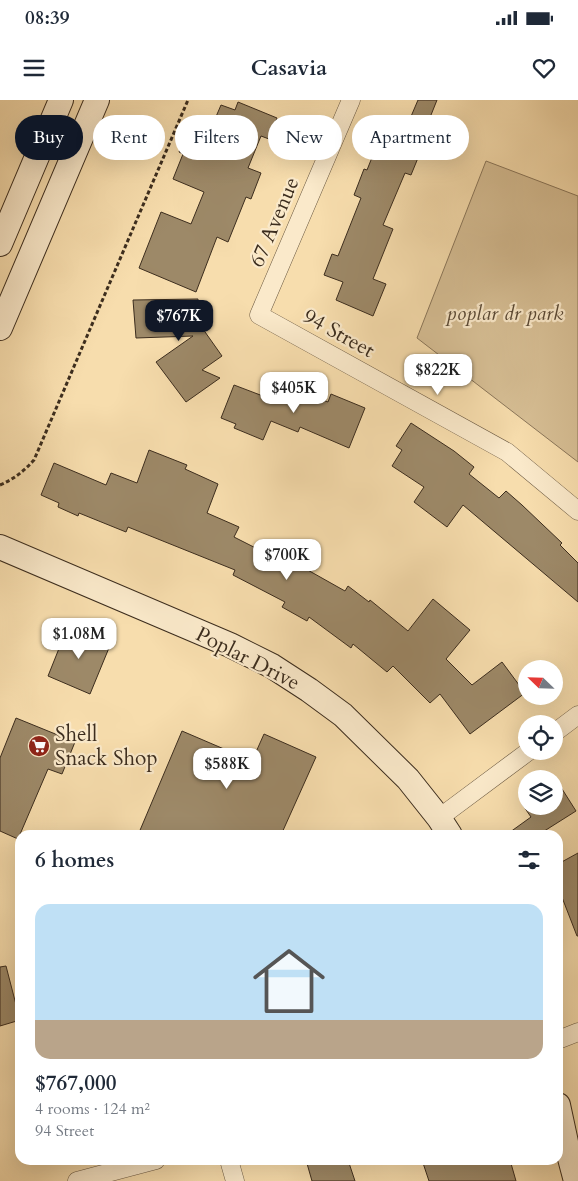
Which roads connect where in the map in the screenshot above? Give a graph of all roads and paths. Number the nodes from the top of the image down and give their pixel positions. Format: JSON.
{"nodes":[{"id":1,"x":61,"y":100,"type":"edge"},
{"id":2,"x":97,"y":100,"type":"edge"},
{"id":3,"x":188,"y":100,"type":"edge"},
{"id":4,"x":351,"y":100,"type":"edge"},
{"id":5,"x":0,"y":244,"type":"edge"},
{"id":6,"x":262,"y":307,"type":"joint"},
{"id":7,"x":0,"y":328,"type":"edge"},
{"id":8,"x":0,"y":485,"type":"edge"},
{"id":9,"x":578,"y":511,"type":"edge"},
{"id":10,"x":0,"y":547,"type":"edge"},
{"id":11,"x":578,"y":714,"type":"edge"},
{"id":12,"x":563,"y":726,"type":"edge"},
{"id":13,"x":519,"y":760,"type":"edge"},
{"id":14,"x":445,"y":827,"type":"edge"},
{"id":15,"x":578,"y":1032,"type":"edge"},
{"id":16,"x":563,"y":1038,"type":"edge"},
{"id":17,"x":563,"y":1131,"type":"edge"},
{"id":18,"x":137,"y":1165,"type":"edge"},
{"id":19,"x":230,"y":1165,"type":"edge"},
{"id":20,"x":77,"y":1181,"type":"edge"},
{"id":21,"x":235,"y":1181,"type":"edge"},
{"id":22,"x":576,"y":1181,"type":"edge"}],
"edges":[{"from":1,"to":5,"type":"street"},
{"from":2,"to":7,"type":"street"},
{"from":3,"to":8,"type":"path"},
{"from":4,"to":6,"type":"street","name":"67 Avenue"},
{"from":6,"to":9,"type":"street","name":"94 Street"},
{"from":10,"to":14,"type":"street","name":"Poplar Drive"},
{"from":11,"to":12,"type":"street"},
{"from":13,"to":14,"type":"street"},
{"from":15,"to":16,"type":"street"},
{"from":17,"to":22,"type":"street"},
{"from":18,"to":20,"type":"street"},
{"from":19,"to":21,"type":"street"}]}
